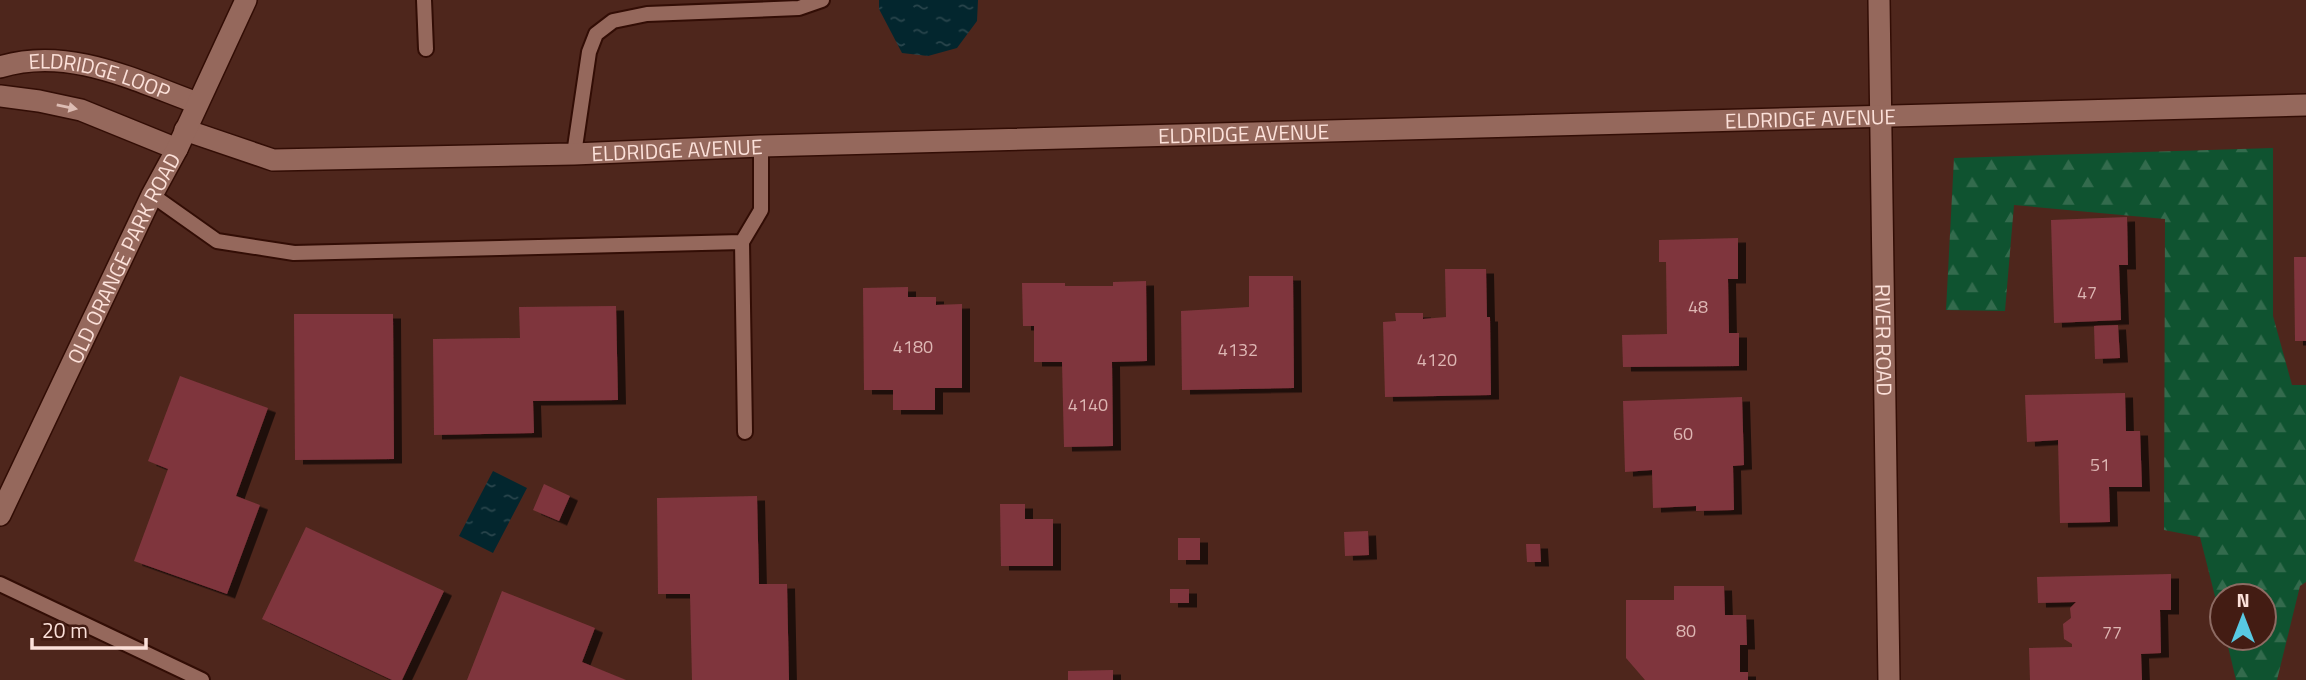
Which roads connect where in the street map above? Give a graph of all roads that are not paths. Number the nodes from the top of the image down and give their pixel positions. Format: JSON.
{"nodes":[{"id":1,"x":246,"y":0,"type":"edge"},
{"id":2,"x":424,"y":0,"type":"edge"},
{"id":3,"x":822,"y":0,"type":"edge"},
{"id":4,"x":1879,"y":0,"type":"edge"},
{"id":5,"x":426,"y":49,"type":"dead end"},
{"id":6,"x":0,"y":67,"type":"edge"},
{"id":7,"x":0,"y":96,"type":"edge"},
{"id":8,"x":197,"y":103,"type":"junction"},
{"id":9,"x":2306,"y":104,"type":"edge"},
{"id":10,"x":1880,"y":115,"type":"junction"},
{"id":11,"x":181,"y":139,"type":"junction"},
{"id":12,"x":761,"y":146,"type":"junction"},
{"id":13,"x":574,"y":154,"type":"junction"},
{"id":14,"x":152,"y":195,"type":"junction"},
{"id":15,"x":742,"y":242,"type":"junction"},
{"id":16,"x":745,"y":432,"type":"dead end"},
{"id":17,"x":0,"y":515,"type":"edge"},
{"id":18,"x":0,"y":584,"type":"edge"},
{"id":19,"x":202,"y":680,"type":"edge"},
{"id":20,"x":1889,"y":680,"type":"edge"}],
"edges":[{"from":1,"to":8,"type":"street","name":"OLD ORANGE PARK ROAD"},
{"from":2,"to":5,"type":"lane"},
{"from":3,"to":13,"type":"lane"},
{"from":4,"to":10,"type":"street","name":"RIVER ROAD"},
{"from":6,"to":8,"type":"street","name":"ELDRIDGE LOOP"},
{"from":7,"to":11,"type":"street","name":"ELDRIDGE LOOP","one_way":true},
{"from":8,"to":11,"type":"street","name":"OLD ORANGE PARK ROAD"},
{"from":9,"to":10,"type":"street","name":"ELDRIDGE AVENUE"},
{"from":10,"to":12,"type":"street","name":"ELDRIDGE AVENUE"},
{"from":10,"to":20,"type":"street","name":"RIVER ROAD"},
{"from":11,"to":13,"type":"street","name":"ELDRIDGE AVENUE"},
{"from":11,"to":14,"type":"street","name":"OLD ORANGE PARK ROAD"},
{"from":12,"to":13,"type":"street","name":"ELDRIDGE AVENUE"},
{"from":12,"to":15,"type":"lane"},
{"from":14,"to":15,"type":"lane"},
{"from":14,"to":17,"type":"street","name":"OLD ORANGE PARK ROAD"},
{"from":15,"to":16,"type":"lane"},
{"from":18,"to":19,"type":"lane"}]}
